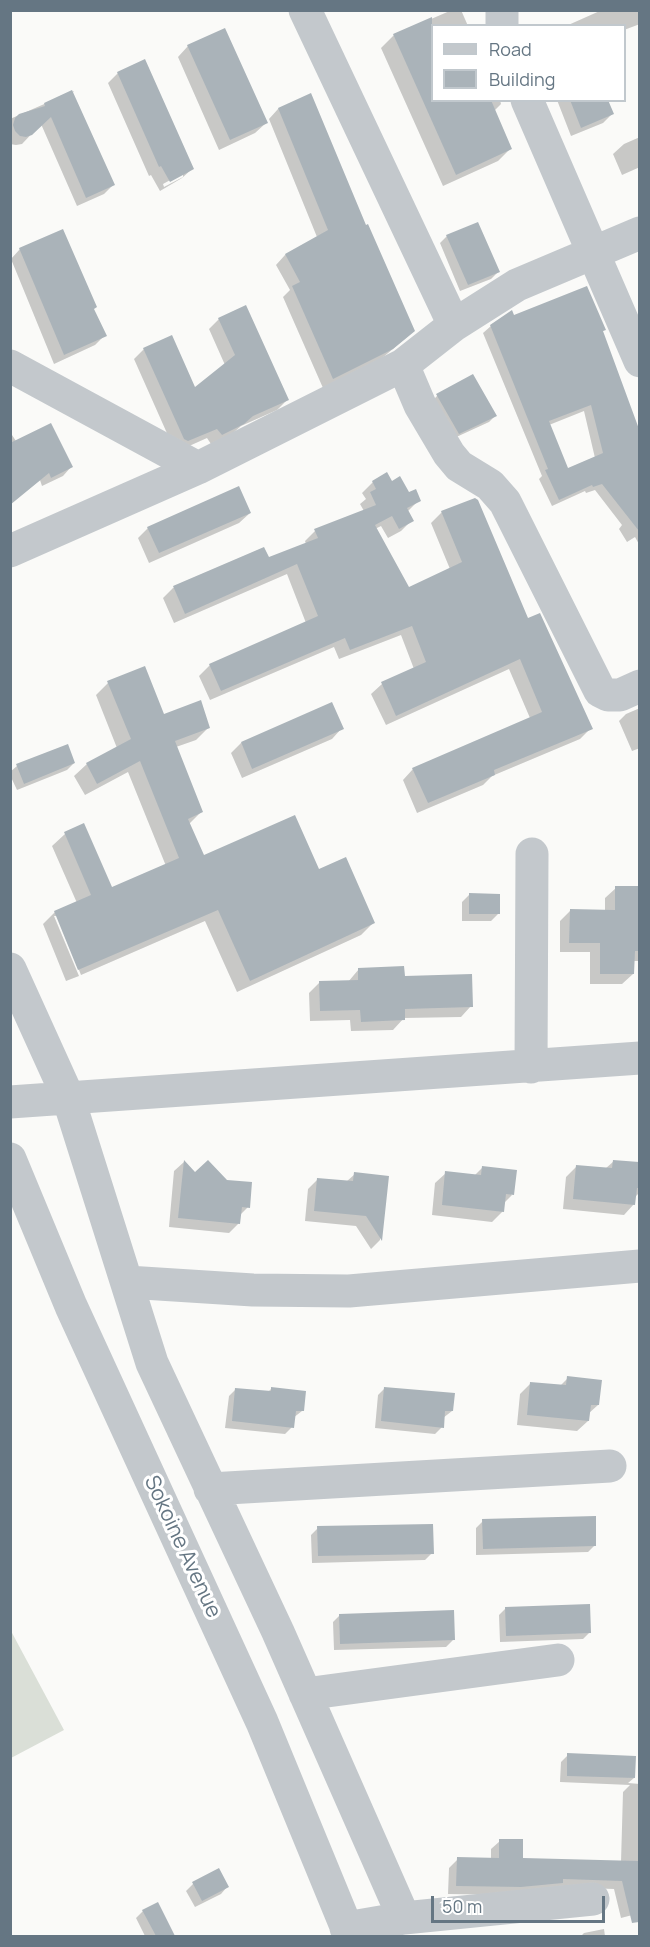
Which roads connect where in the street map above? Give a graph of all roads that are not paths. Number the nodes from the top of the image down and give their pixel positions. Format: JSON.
{"nodes":[{"id":1,"x":305,"y":10,"type":"edge"},
{"id":2,"x":528,"y":102,"type":"edge"},
{"id":3,"x":639,"y":233,"type":"edge"},
{"id":4,"x":592,"y":253,"type":"junction"},
{"id":5,"x":454,"y":325,"type":"junction"},
{"id":6,"x":639,"y":361,"type":"edge"},
{"id":7,"x":403,"y":365,"type":"junction"},
{"id":8,"x":10,"y":366,"type":"edge"},
{"id":9,"x":198,"y":468,"type":"junction"},
{"id":10,"x":10,"y":551,"type":"edge"},
{"id":11,"x":639,"y":686,"type":"edge"},
{"id":12,"x":532,"y":854,"type":"dead end"},
{"id":13,"x":10,"y":969,"type":"edge"},
{"id":14,"x":639,"y":1058,"type":"edge"},
{"id":15,"x":531,"y":1067,"type":"junction"},
{"id":16,"x":68,"y":1097,"type":"junction"},
{"id":17,"x":10,"y":1102,"type":"edge"},
{"id":18,"x":10,"y":1160,"type":"edge"},
{"id":19,"x":639,"y":1266,"type":"edge"},
{"id":20,"x":127,"y":1282,"type":"junction"},
{"id":21,"x":610,"y":1466,"type":"dead end"},
{"id":22,"x":210,"y":1490,"type":"junction"},
{"id":23,"x":558,"y":1660,"type":"dead end"},
{"id":24,"x":305,"y":1694,"type":"junction"},
{"id":25,"x":593,"y":1899,"type":"dead end"},
{"id":26,"x":404,"y":1918,"type":"junction"},
{"id":27,"x":348,"y":1932,"type":"edge"}],
"edges":[{"from":1,"to":5,"type":"street"},
{"from":2,"to":4,"type":"street"},
{"from":3,"to":4,"type":"street"},
{"from":4,"to":5,"type":"street"},
{"from":4,"to":6,"type":"street"},
{"from":5,"to":7,"type":"street"},
{"from":7,"to":9,"type":"street"},
{"from":7,"to":11,"type":"street"},
{"from":8,"to":9,"type":"street"},
{"from":9,"to":10,"type":"street"},
{"from":12,"to":15,"type":"street"},
{"from":13,"to":16,"type":"street"},
{"from":14,"to":15,"type":"street"},
{"from":15,"to":16,"type":"street"},
{"from":16,"to":17,"type":"street"},
{"from":16,"to":20,"type":"street"},
{"from":18,"to":27,"type":"street","name":"Sokoine Avenue"},
{"from":19,"to":20,"type":"street"},
{"from":20,"to":22,"type":"street"},
{"from":21,"to":22,"type":"street"},
{"from":22,"to":24,"type":"street"},
{"from":23,"to":24,"type":"street"},
{"from":24,"to":26,"type":"street"},
{"from":25,"to":26,"type":"street"},
{"from":26,"to":27,"type":"street"}]}
